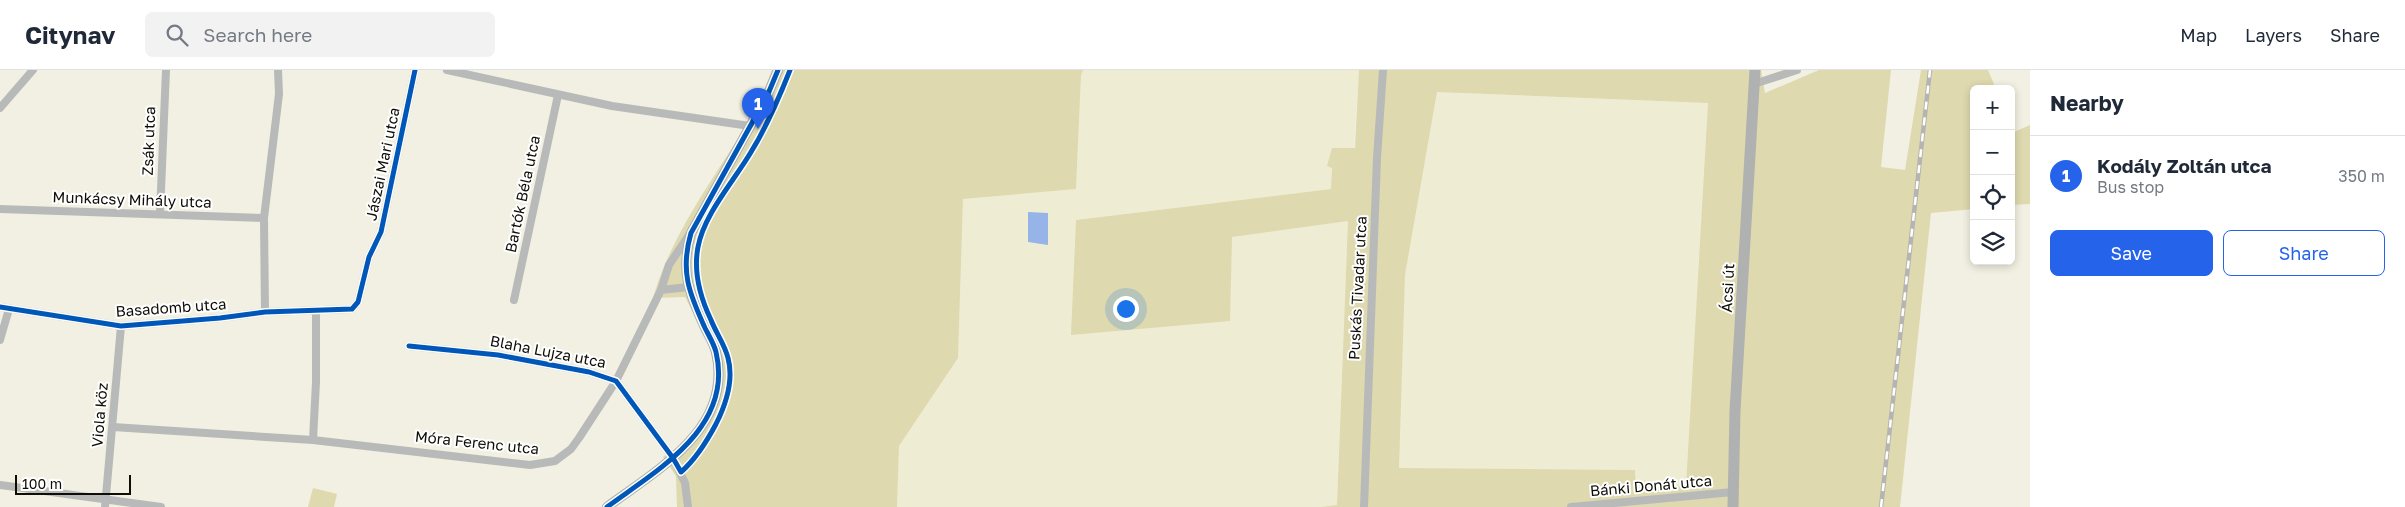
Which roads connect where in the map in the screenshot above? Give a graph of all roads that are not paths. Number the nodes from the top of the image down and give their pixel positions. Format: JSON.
{"nodes":[{"id":1,"x":33,"y":70,"type":"edge"},
{"id":2,"x":166,"y":70,"type":"edge"},
{"id":3,"x":278,"y":70,"type":"edge"},
{"id":4,"x":415,"y":70,"type":"edge"},
{"id":5,"x":446,"y":70,"type":"edge"},
{"id":6,"x":778,"y":70,"type":"edge"},
{"id":7,"x":1384,"y":70,"type":"edge"},
{"id":8,"x":1755,"y":70,"type":"edge"},
{"id":9,"x":1797,"y":70,"type":"edge"},
{"id":10,"x":1754,"y":84,"type":"junction"},
{"id":11,"x":558,"y":95,"type":"junction"},
{"id":12,"x":0,"y":108,"type":"edge"},
{"id":13,"x":750,"y":126,"type":"junction"},
{"id":14,"x":0,"y":209,"type":"edge"},
{"id":15,"x":160,"y":214,"type":"junction"},
{"id":16,"x":264,"y":218,"type":"junction"},
{"id":17,"x":691,"y":233,"type":"junction"},
{"id":18,"x":688,"y":287,"type":"junction"},
{"id":19,"x":661,"y":290,"type":"junction"},
{"id":20,"x":514,"y":300,"type":"dead end"},
{"id":21,"x":0,"y":307,"type":"edge"},
{"id":22,"x":9,"y":309,"type":"junction"},
{"id":23,"x":316,"y":311,"type":"junction"},
{"id":24,"x":265,"y":312,"type":"junction"},
{"id":25,"x":121,"y":326,"type":"junction"},
{"id":26,"x":0,"y":340,"type":"edge"},
{"id":27,"x":409,"y":346,"type":"dead end"},
{"id":28,"x":616,"y":381,"type":"junction"},
{"id":29,"x":113,"y":427,"type":"junction"},
{"id":30,"x":313,"y":440,"type":"junction"},
{"id":31,"x":673,"y":458,"type":"junction"},
{"id":32,"x":0,"y":485,"type":"edge"},
{"id":33,"x":1733,"y":492,"type":"junction"},
{"id":34,"x":106,"y":498,"type":"junction"},
{"id":35,"x":104,"y":507,"type":"edge"},
{"id":36,"x":161,"y":507,"type":"edge"},
{"id":37,"x":607,"y":507,"type":"edge"},
{"id":38,"x":688,"y":507,"type":"edge"},
{"id":39,"x":1364,"y":507,"type":"edge"},
{"id":40,"x":1571,"y":507,"type":"edge"},
{"id":41,"x":1733,"y":507,"type":"edge"}],
"edges":[{"from":1,"to":12,"type":"street"},
{"from":2,"to":15,"type":"street","name":"Zsák utca"},
{"from":3,"to":16,"type":"street"},
{"from":4,"to":23,"type":"street","name":"Jászai Mari utca"},
{"from":5,"to":11,"type":"street"},
{"from":6,"to":13,"type":"street"},
{"from":7,"to":39,"type":"street","name":"Puskás Tivadar utca"},
{"from":8,"to":10,"type":"main road","name":"Ácsi út"},
{"from":9,"to":10,"type":"street"},
{"from":10,"to":33,"type":"main road","name":"Ácsi út"},
{"from":11,"to":13,"type":"street"},
{"from":11,"to":20,"type":"street","name":"Bartók Béla utca"},
{"from":13,"to":17,"type":"street"},
{"from":14,"to":15,"type":"street","name":"Munkácsy Mihály utca"},
{"from":15,"to":16,"type":"street","name":"Munkácsy Mihály utca"},
{"from":16,"to":24,"type":"street"},
{"from":17,"to":18,"type":"street"},
{"from":17,"to":19,"type":"street","name":"Móra Ferenc utca"},
{"from":18,"to":19,"type":"street"},
{"from":18,"to":31,"type":"street"},
{"from":19,"to":28,"type":"street","name":"Móra Ferenc utca"},
{"from":21,"to":22,"type":"street","name":"Basadomb utca"},
{"from":22,"to":25,"type":"street","name":"Basadomb utca"},
{"from":22,"to":26,"type":"street"},
{"from":23,"to":24,"type":"street","name":"Basadomb utca"},
{"from":23,"to":30,"type":"street"},
{"from":24,"to":25,"type":"street","name":"Basadomb utca"},
{"from":25,"to":29,"type":"street","name":"Viola köz"},
{"from":27,"to":28,"type":"street","name":"Blaha Lujza utca"},
{"from":28,"to":30,"type":"street","name":"Móra Ferenc utca"},
{"from":28,"to":31,"type":"street","name":"Blaha Lujza utca"},
{"from":29,"to":30,"type":"street","name":"Móra Ferenc utca"},
{"from":29,"to":34,"type":"street","name":"Viola köz"},
{"from":31,"to":37,"type":"street"},
{"from":31,"to":38,"type":"street","name":"Blaha Lujza utca"},
{"from":32,"to":34,"type":"street"},
{"from":33,"to":40,"type":"street","name":"Bánki Donát utca"},
{"from":33,"to":41,"type":"main road","name":"Ácsi út"},
{"from":34,"to":35,"type":"street","name":"Viola köz"},
{"from":34,"to":36,"type":"street"}]}
